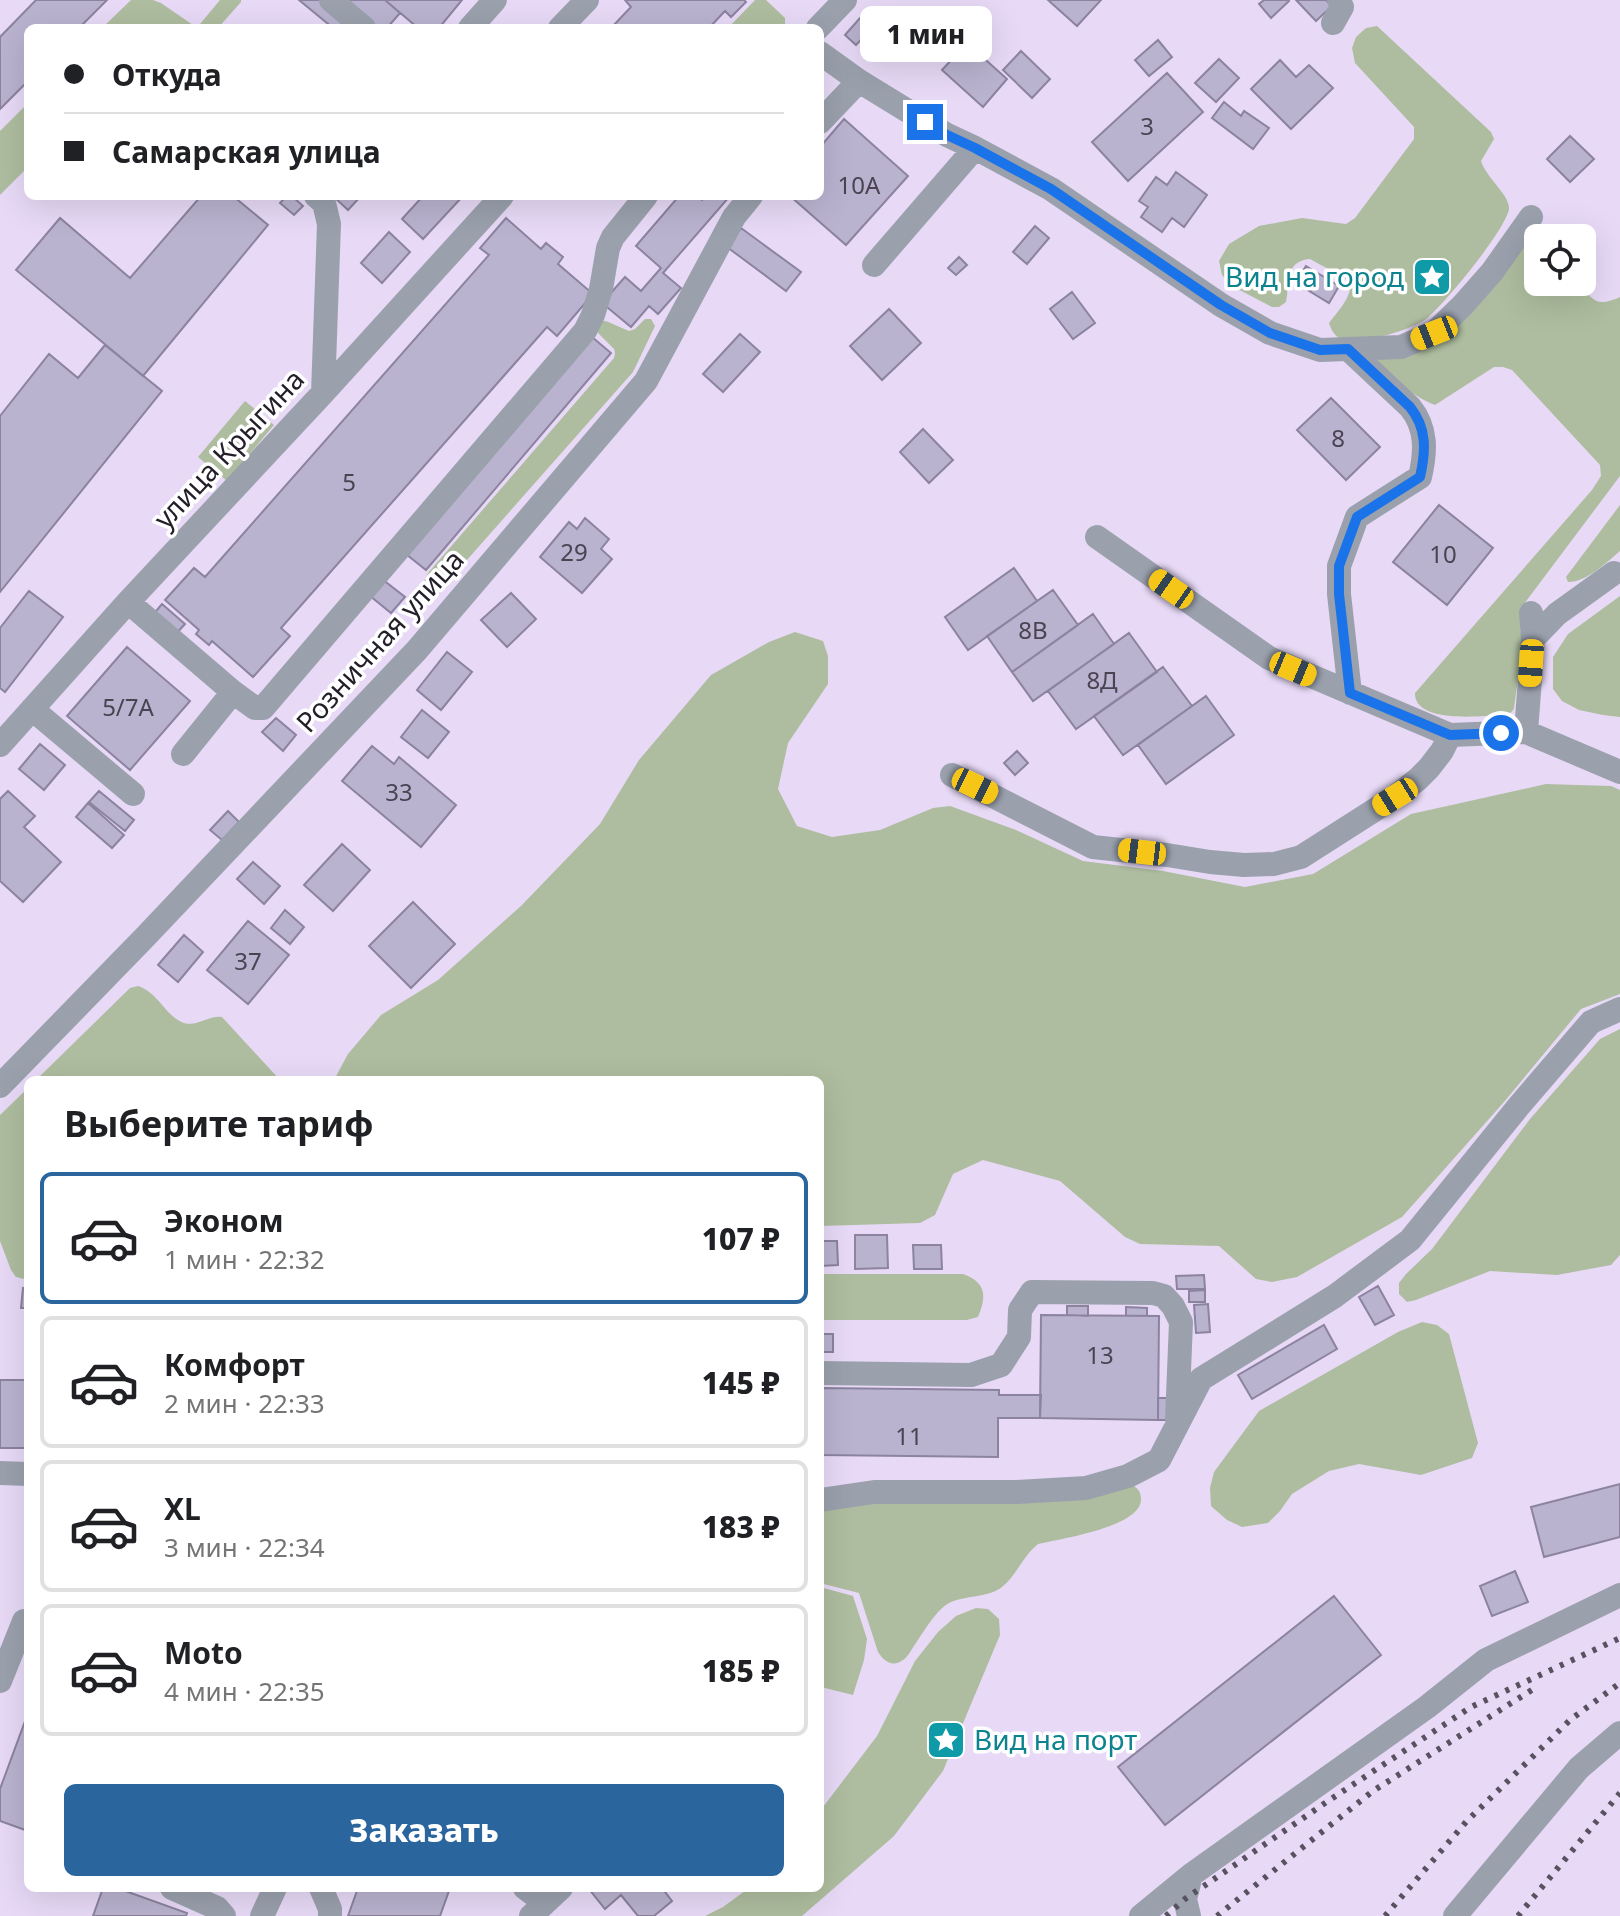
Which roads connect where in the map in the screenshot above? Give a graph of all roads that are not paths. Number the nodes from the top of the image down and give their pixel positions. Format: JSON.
{"nodes":[{"id":1,"x":331,"y":0,"type":"edge"},
{"id":2,"x":495,"y":0,"type":"edge"},
{"id":3,"x":587,"y":0,"type":"edge"},
{"id":4,"x":845,"y":0,"type":"edge"},
{"id":5,"x":359,"y":24,"type":"edge"},
{"id":6,"x":474,"y":24,"type":"edge"},
{"id":7,"x":564,"y":24,"type":"edge"},
{"id":8,"x":822,"y":24,"type":"edge"},
{"id":9,"x":824,"y":56,"type":"edge"},
{"id":10,"x":859,"y":81,"type":"junction"},
{"id":11,"x":824,"y":118,"type":"edge"},
{"id":12,"x":975,"y":148,"type":"junction"},
{"id":13,"x":321,"y":200,"type":"edge"},
{"id":14,"x":498,"y":200,"type":"edge"},
{"id":15,"x":643,"y":200,"type":"edge"},
{"id":16,"x":748,"y":200,"type":"edge"},
{"id":17,"x":1531,"y":217,"type":"dead end"},
{"id":18,"x":874,"y":265,"type":"dead end"},
{"id":19,"x":1348,"y":349,"type":"junction"},
{"id":20,"x":323,"y":393,"type":"junction"},
{"id":21,"x":1097,"y":537,"type":"dead end"},
{"id":22,"x":1614,"y":573,"type":"dead end"},
{"id":23,"x":128,"y":602,"type":"junction"},
{"id":24,"x":1531,"y":613,"type":"dead end"},
{"id":25,"x":1533,"y":639,"type":"junction"},
{"id":26,"x":233,"y":692,"type":"junction"},
{"id":27,"x":1350,"y":693,"type":"junction"},
{"id":28,"x":32,"y":709,"type":"junction"},
{"id":29,"x":1526,"y":732,"type":"junction"},
{"id":30,"x":1450,"y":735,"type":"junction"},
{"id":31,"x":0,"y":745,"type":"edge"},
{"id":32,"x":183,"y":754,"type":"dead end"},
{"id":33,"x":1620,"y":772,"type":"edge"},
{"id":34,"x":952,"y":775,"type":"dead end"},
{"id":35,"x":133,"y":794,"type":"dead end"},
{"id":36,"x":1620,"y":1009,"type":"edge"},
{"id":37,"x":0,"y":1086,"type":"edge"},
{"id":38,"x":824,"y":1373,"type":"edge"},
{"id":39,"x":1176,"y":1430,"type":"junction"},
{"id":40,"x":0,"y":1473,"type":"edge"},
{"id":41,"x":24,"y":1474,"type":"edge"},
{"id":42,"x":824,"y":1499,"type":"edge"},
{"id":43,"x":1620,"y":1595,"type":"edge"},
{"id":44,"x":24,"y":1621,"type":"dead end"},
{"id":45,"x":0,"y":1681,"type":"edge"},
{"id":46,"x":1620,"y":1733,"type":"edge"},
{"id":47,"x":1191,"y":1875,"type":"junction"},
{"id":48,"x":181,"y":1892,"type":"edge"},
{"id":49,"x":273,"y":1892,"type":"edge"},
{"id":50,"x":323,"y":1892,"type":"edge"},
{"id":51,"x":224,"y":1916,"type":"edge"},
{"id":52,"x":262,"y":1916,"type":"edge"},
{"id":53,"x":330,"y":1916,"type":"edge"},
{"id":54,"x":1141,"y":1916,"type":"edge"},
{"id":55,"x":1189,"y":1916,"type":"edge"},
{"id":56,"x":1455,"y":1916,"type":"edge"}],
"edges":[{"from":1,"to":5,"type":"street"},
{"from":2,"to":6,"type":"street"},
{"from":3,"to":7,"type":"street"},
{"from":4,"to":8,"type":"street"},
{"from":9,"to":10,"type":"street"},
{"from":10,"to":11,"type":"street"},
{"from":10,"to":12,"type":"street"},
{"from":12,"to":18,"type":"street"},
{"from":12,"to":19,"type":"street"},
{"from":13,"to":20,"type":"street"},
{"from":14,"to":20,"type":"street","name":"улица Крыгина"},
{"from":15,"to":26,"type":"street"},
{"from":16,"to":37,"type":"street","name":"Розничная улица"},
{"from":17,"to":19,"type":"street"},
{"from":19,"to":27,"type":"street"},
{"from":20,"to":23,"type":"street","name":"улица Крыгина"},
{"from":21,"to":27,"type":"street"},
{"from":22,"to":25,"type":"street"},
{"from":23,"to":26,"type":"street"},
{"from":23,"to":28,"type":"street","name":"улица Крыгина"},
{"from":24,"to":25,"type":"street"},
{"from":25,"to":29,"type":"street"},
{"from":26,"to":32,"type":"street"},
{"from":27,"to":30,"type":"street"},
{"from":28,"to":31,"type":"street","name":"улица Крыгина"},
{"from":28,"to":35,"type":"street"},
{"from":29,"to":30,"type":"street"},
{"from":29,"to":33,"type":"street"},
{"from":30,"to":34,"type":"street"},
{"from":36,"to":39,"type":"street"},
{"from":38,"to":39,"type":"street"},
{"from":39,"to":42,"type":"street"},
{"from":40,"to":41,"type":"street"},
{"from":43,"to":47,"type":"street"},
{"from":44,"to":45,"type":"street"},
{"from":46,"to":56,"type":"street"},
{"from":47,"to":54,"type":"street"},
{"from":47,"to":55,"type":"street"},
{"from":48,"to":51,"type":"street"},
{"from":49,"to":52,"type":"street"},
{"from":50,"to":53,"type":"street"}]}
